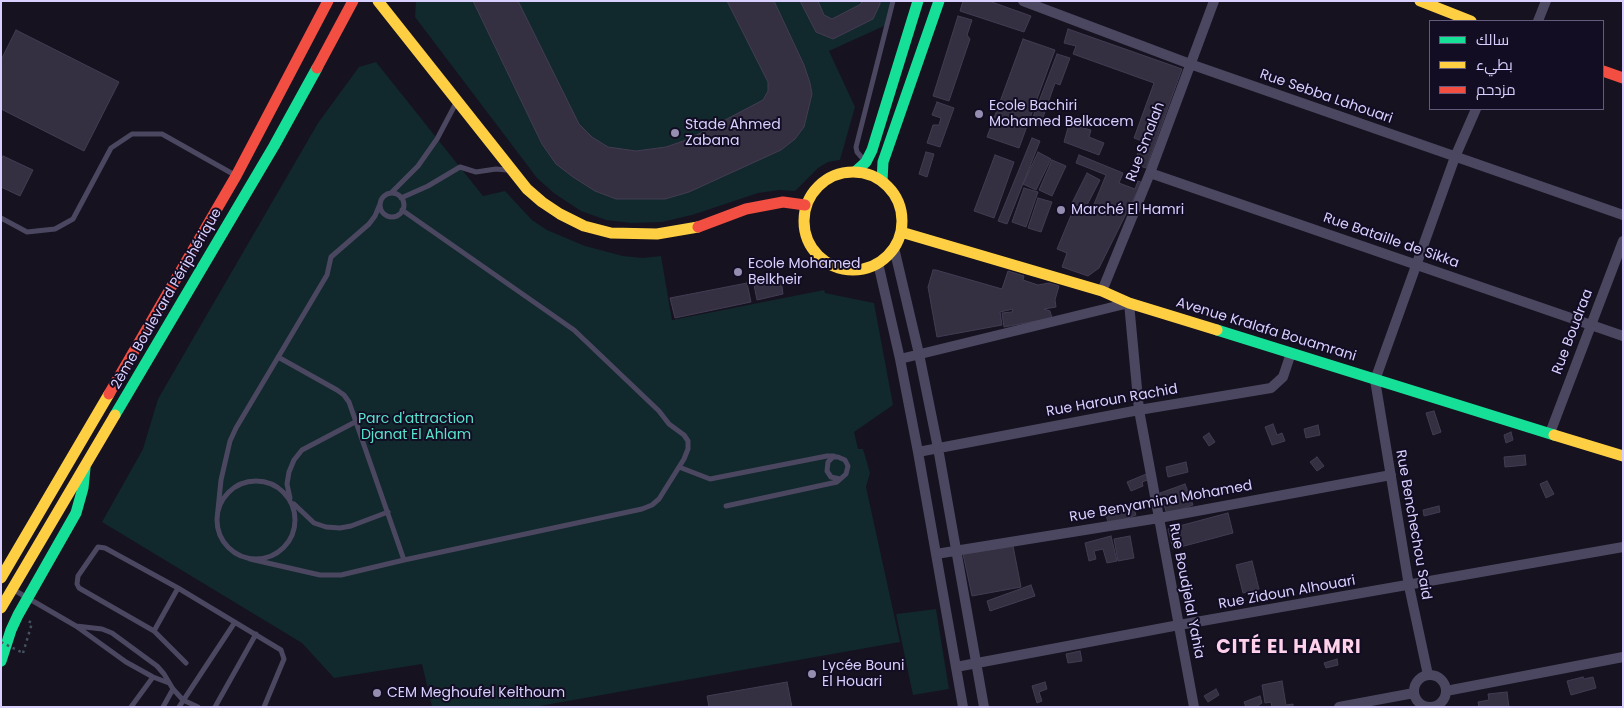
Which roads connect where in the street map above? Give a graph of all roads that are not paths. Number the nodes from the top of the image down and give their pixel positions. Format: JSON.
{"nodes":[{"id":1,"x":328,"y":1,"type":"edge"},
{"id":2,"x":353,"y":1,"type":"edge"},
{"id":3,"x":378,"y":1,"type":"edge"},
{"id":4,"x":893,"y":1,"type":"edge"},
{"id":5,"x":918,"y":1,"type":"edge"},
{"id":6,"x":939,"y":1,"type":"edge"},
{"id":7,"x":1022,"y":1,"type":"edge"},
{"id":8,"x":1214,"y":1,"type":"edge"},
{"id":9,"x":1420,"y":1,"type":"edge"},
{"id":10,"x":1546,"y":1,"type":"edge"},
{"id":11,"x":1468,"y":20,"type":"edge"},
{"id":12,"x":1538,"y":20,"type":"edge"},
{"id":13,"x":1190,"y":64,"type":"junction"},
{"id":14,"x":1604,"y":71,"type":"edge"},
{"id":15,"x":1623,"y":78,"type":"edge"},
{"id":16,"x":457,"y":101,"type":"junction"},
{"id":17,"x":1476,"y":110,"type":"edge"},
{"id":18,"x":1455,"y":157,"type":"junction"},
{"id":19,"x":866,"y":162,"type":"junction"},
{"id":20,"x":512,"y":170,"type":"junction"},
{"id":21,"x":856,"y":171,"type":"junction"},
{"id":22,"x":1150,"y":173,"type":"junction"},
{"id":23,"x":236,"y":176,"type":"junction"},
{"id":24,"x":882,"y":180,"type":"junction"},
{"id":25,"x":391,"y":193,"type":"junction"},
{"id":26,"x":401,"y":198,"type":"junction"},
{"id":27,"x":380,"y":204,"type":"junction"},
{"id":28,"x":805,"y":205,"type":"junction"},
{"id":29,"x":402,"y":210,"type":"junction"},
{"id":30,"x":1623,"y":215,"type":"edge"},
{"id":31,"x":1,"y":218,"type":"edge"},
{"id":32,"x":901,"y":232,"type":"junction"},
{"id":33,"x":1623,"y":241,"type":"edge"},
{"id":34,"x":894,"y":248,"type":"junction"},
{"id":35,"x":878,"y":263,"type":"junction"},
{"id":36,"x":1417,"y":264,"type":"junction"},
{"id":37,"x":1102,"y":291,"type":"junction"},
{"id":38,"x":1130,"y":303,"type":"junction"},
{"id":39,"x":1591,"y":326,"type":"junction"},
{"id":40,"x":1623,"y":336,"type":"edge"},
{"id":41,"x":1291,"y":353,"type":"junction"},
{"id":42,"x":919,"y":354,"type":"junction"},
{"id":43,"x":278,"y":357,"type":"junction"},
{"id":44,"x":900,"y":359,"type":"junction"},
{"id":45,"x":1375,"y":380,"type":"junction"},
{"id":46,"x":1138,"y":410,"type":"junction"},
{"id":47,"x":356,"y":420,"type":"junction"},
{"id":48,"x":1550,"y":433,"type":"junction"},
{"id":49,"x":938,"y":448,"type":"junction"},
{"id":50,"x":918,"y":452,"type":"junction"},
{"id":51,"x":1623,"y":456,"type":"edge"},
{"id":52,"x":838,"y":457,"type":"junction"},
{"id":53,"x":679,"y":467,"type":"junction"},
{"id":54,"x":85,"y":468,"type":"junction"},
{"id":55,"x":1391,"y":474,"type":"junction"},
{"id":56,"x":840,"y":478,"type":"junction"},
{"id":57,"x":290,"y":499,"type":"junction"},
{"id":58,"x":726,"y":506,"type":"dead end"},
{"id":59,"x":388,"y":512,"type":"junction"},
{"id":60,"x":1159,"y":518,"type":"junction"},
{"id":61,"x":217,"y":519,"type":"junction"},
{"id":62,"x":22,"y":543,"type":"junction"},
{"id":63,"x":1623,"y":547,"type":"edge"},
{"id":64,"x":956,"y":550,"type":"junction"},
{"id":65,"x":936,"y":554,"type":"junction"},
{"id":66,"x":1,"y":559,"type":"edge"},
{"id":67,"x":250,"y":559,"type":"junction"},
{"id":68,"x":404,"y":560,"type":"junction"},
{"id":69,"x":1,"y":578,"type":"edge"},
{"id":70,"x":1409,"y":586,"type":"junction"},
{"id":71,"x":178,"y":588,"type":"junction"},
{"id":72,"x":12,"y":589,"type":"junction"},
{"id":73,"x":28,"y":598,"type":"junction"},
{"id":74,"x":1,"y":608,"type":"edge"},
{"id":75,"x":235,"y":622,"type":"junction"},
{"id":76,"x":76,"y":626,"type":"junction"},
{"id":77,"x":1179,"y":626,"type":"junction"},
{"id":78,"x":154,"y":631,"type":"junction"},
{"id":79,"x":256,"y":634,"type":"junction"},
{"id":80,"x":1623,"y":657,"type":"edge"},
{"id":81,"x":1,"y":661,"type":"edge"},
{"id":82,"x":186,"y":663,"type":"dead end"},
{"id":83,"x":976,"y":663,"type":"junction"},
{"id":84,"x":956,"y":667,"type":"junction"},
{"id":85,"x":1428,"y":675,"type":"junction"},
{"id":86,"x":153,"y":677,"type":"junction"},
{"id":87,"x":169,"y":682,"type":"junction"},
{"id":88,"x":173,"y":689,"type":"junction"},
{"id":89,"x":1446,"y":691,"type":"junction"},
{"id":90,"x":1414,"y":693,"type":"junction"},
{"id":91,"x":183,"y":700,"type":"junction"},
{"id":92,"x":131,"y":707,"type":"edge"},
{"id":93,"x":163,"y":707,"type":"edge"},
{"id":94,"x":179,"y":707,"type":"edge"},
{"id":95,"x":198,"y":707,"type":"edge"},
{"id":96,"x":215,"y":707,"type":"edge"},
{"id":97,"x":264,"y":707,"type":"edge"},
{"id":98,"x":963,"y":707,"type":"edge"},
{"id":99,"x":984,"y":707,"type":"edge"},
{"id":100,"x":1194,"y":707,"type":"edge"},
{"id":101,"x":1339,"y":707,"type":"edge"},
{"id":102,"x":1432,"y":707,"type":"edge"}],
"edges":[{"from":1,"to":23,"type":"street","name":"2ème Boulevard Périphérique"},
{"from":2,"to":54,"type":"street","name":"2ème Boulevard Périphérique"},
{"from":3,"to":16,"type":"street"},
{"from":4,"to":19,"type":"lane"},
{"from":5,"to":19,"type":"street"},
{"from":6,"to":24,"type":"street"},
{"from":7,"to":13,"type":"street","name":"Rue Sebba Lahouari"},
{"from":8,"to":13,"type":"street","name":"Rue Smalah"},
{"from":9,"to":11,"type":"street"},
{"from":10,"to":12,"type":"street"},
{"from":13,"to":18,"type":"street","name":"Rue Sebba Lahouari"},
{"from":13,"to":22,"type":"street","name":"Rue Smalah"},
{"from":14,"to":15,"type":"street"},
{"from":16,"to":20,"type":"street"},
{"from":16,"to":25,"type":"lane"},
{"from":17,"to":18,"type":"street"},
{"from":18,"to":30,"type":"street","name":"Rue Sebba Lahouari"},
{"from":18,"to":36,"type":"street"},
{"from":19,"to":21,"type":"street"},
{"from":20,"to":26,"type":"lane"},
{"from":20,"to":28,"type":"street"},
{"from":21,"to":24,"type":"street"},
{"from":21,"to":28,"type":"street"},
{"from":22,"to":36,"type":"street","name":"Rue Bataille de Sikka"},
{"from":22,"to":37,"type":"street","name":"Rue Smalah"},
{"from":23,"to":31,"type":"lane"},
{"from":23,"to":62,"type":"street","name":"2ème Boulevard Périphérique"},
{"from":24,"to":32,"type":"street"},
{"from":25,"to":26,"type":"lane"},
{"from":25,"to":27,"type":"lane"},
{"from":26,"to":29,"type":"lane"},
{"from":27,"to":29,"type":"lane"},
{"from":27,"to":43,"type":"lane"},
{"from":28,"to":35,"type":"street"},
{"from":29,"to":53,"type":"lane"},
{"from":32,"to":34,"type":"street"},
{"from":32,"to":37,"type":"street","name":"Avenue Kralafa Bouamrani"},
{"from":33,"to":39,"type":"street","name":"Rue Boudraa"},
{"from":34,"to":35,"type":"street"},
{"from":34,"to":42,"type":"street"},
{"from":35,"to":44,"type":"street"},
{"from":36,"to":39,"type":"street","name":"Rue Bataille de Sikka"},
{"from":36,"to":45,"type":"street"},
{"from":37,"to":38,"type":"street","name":"Avenue Kralafa Bouamrani"},
{"from":38,"to":41,"type":"street","name":"Avenue Kralafa Bouamrani"},
{"from":38,"to":42,"type":"street"},
{"from":38,"to":46,"type":"street","name":"Rue Boudjelal Yahia"},
{"from":39,"to":40,"type":"street","name":"Rue Bataille de Sikka"},
{"from":39,"to":48,"type":"street","name":"Rue Boudraa"},
{"from":41,"to":45,"type":"street","name":"Avenue Kralafa Bouamrani"},
{"from":41,"to":46,"type":"street","name":"Rue Haroun Rachid"},
{"from":42,"to":44,"type":"street"},
{"from":42,"to":49,"type":"street"},
{"from":43,"to":47,"type":"lane"},
{"from":43,"to":61,"type":"lane"},
{"from":44,"to":50,"type":"street"},
{"from":45,"to":48,"type":"street","name":"Avenue Kralafa Bouamrani"},
{"from":45,"to":55,"type":"street","name":"Rue Benchechou Said"},
{"from":46,"to":49,"type":"street","name":"Rue Haroun Rachid"},
{"from":46,"to":60,"type":"street","name":"Rue Boudjelal Yahia"},
{"from":47,"to":57,"type":"lane"},
{"from":47,"to":59,"type":"lane"},
{"from":48,"to":51,"type":"street","name":"Avenue Kralafa Bouamrani"},
{"from":49,"to":50,"type":"street","name":"Rue Haroun Rachid"},
{"from":49,"to":64,"type":"street"},
{"from":50,"to":65,"type":"street"},
{"from":52,"to":53,"type":"lane"},
{"from":52,"to":56,"type":"lane"},
{"from":52,"to":56,"type":"lane"},
{"from":53,"to":68,"type":"lane"},
{"from":54,"to":72,"type":"street","name":"2ème Boulevard Périphérique"},
{"from":54,"to":73,"type":"street"},
{"from":55,"to":60,"type":"street","name":"Rue Benyamina Mohamed"},
{"from":55,"to":70,"type":"street","name":"Rue Benchechou Said"},
{"from":56,"to":58,"type":"lane"},
{"from":57,"to":59,"type":"lane"},
{"from":57,"to":61,"type":"lane"},
{"from":57,"to":67,"type":"lane"},
{"from":59,"to":68,"type":"lane"},
{"from":60,"to":64,"type":"street","name":"Rue Benyamina Mohamed"},
{"from":60,"to":77,"type":"street","name":"Rue Boudjelal Yahia"},
{"from":61,"to":67,"type":"lane"},
{"from":62,"to":66,"type":"street"},
{"from":62,"to":69,"type":"street","name":"2ème Boulevard Périphérique"},
{"from":63,"to":70,"type":"street","name":"Rue Zidoun Alhouari"},
{"from":64,"to":65,"type":"street","name":"Rue Benyamina Mohamed"},
{"from":64,"to":83,"type":"street"},
{"from":65,"to":84,"type":"street"},
{"from":67,"to":68,"type":"lane"},
{"from":70,"to":77,"type":"street","name":"Rue Zidoun Alhouari"},
{"from":70,"to":85,"type":"street","name":"Rue Benchechou Said"},
{"from":71,"to":75,"type":"lane"},
{"from":71,"to":78,"type":"lane"},
{"from":71,"to":78,"type":"lane"},
{"from":72,"to":73,"type":"lane"},
{"from":72,"to":74,"type":"street","name":"2ème Boulevard Périphérique"},
{"from":73,"to":76,"type":"lane"},
{"from":73,"to":81,"type":"street"},
{"from":75,"to":79,"type":"lane"},
{"from":75,"to":91,"type":"lane"},
{"from":76,"to":86,"type":"lane"},
{"from":76,"to":87,"type":"lane"},
{"from":77,"to":83,"type":"street","name":"Rue Zidoun Alhouari"},
{"from":77,"to":100,"type":"street","name":"Rue Boudjelal Yahia"},
{"from":78,"to":82,"type":"lane"},
{"from":79,"to":96,"type":"lane"},
{"from":79,"to":97,"type":"lane"},
{"from":80,"to":89,"type":"street"},
{"from":83,"to":84,"type":"street","name":"Rue Zidoun Alhouari"},
{"from":83,"to":99,"type":"street"},
{"from":84,"to":98,"type":"street"},
{"from":85,"to":89,"type":"street"},
{"from":85,"to":90,"type":"street"},
{"from":86,"to":87,"type":"lane"},
{"from":86,"to":92,"type":"lane"},
{"from":87,"to":88,"type":"lane"},
{"from":88,"to":91,"type":"lane"},
{"from":88,"to":93,"type":"lane"},
{"from":89,"to":102,"type":"street"},
{"from":90,"to":101,"type":"street"},
{"from":90,"to":102,"type":"street"},
{"from":91,"to":94,"type":"lane"},
{"from":91,"to":95,"type":"lane"}]}
